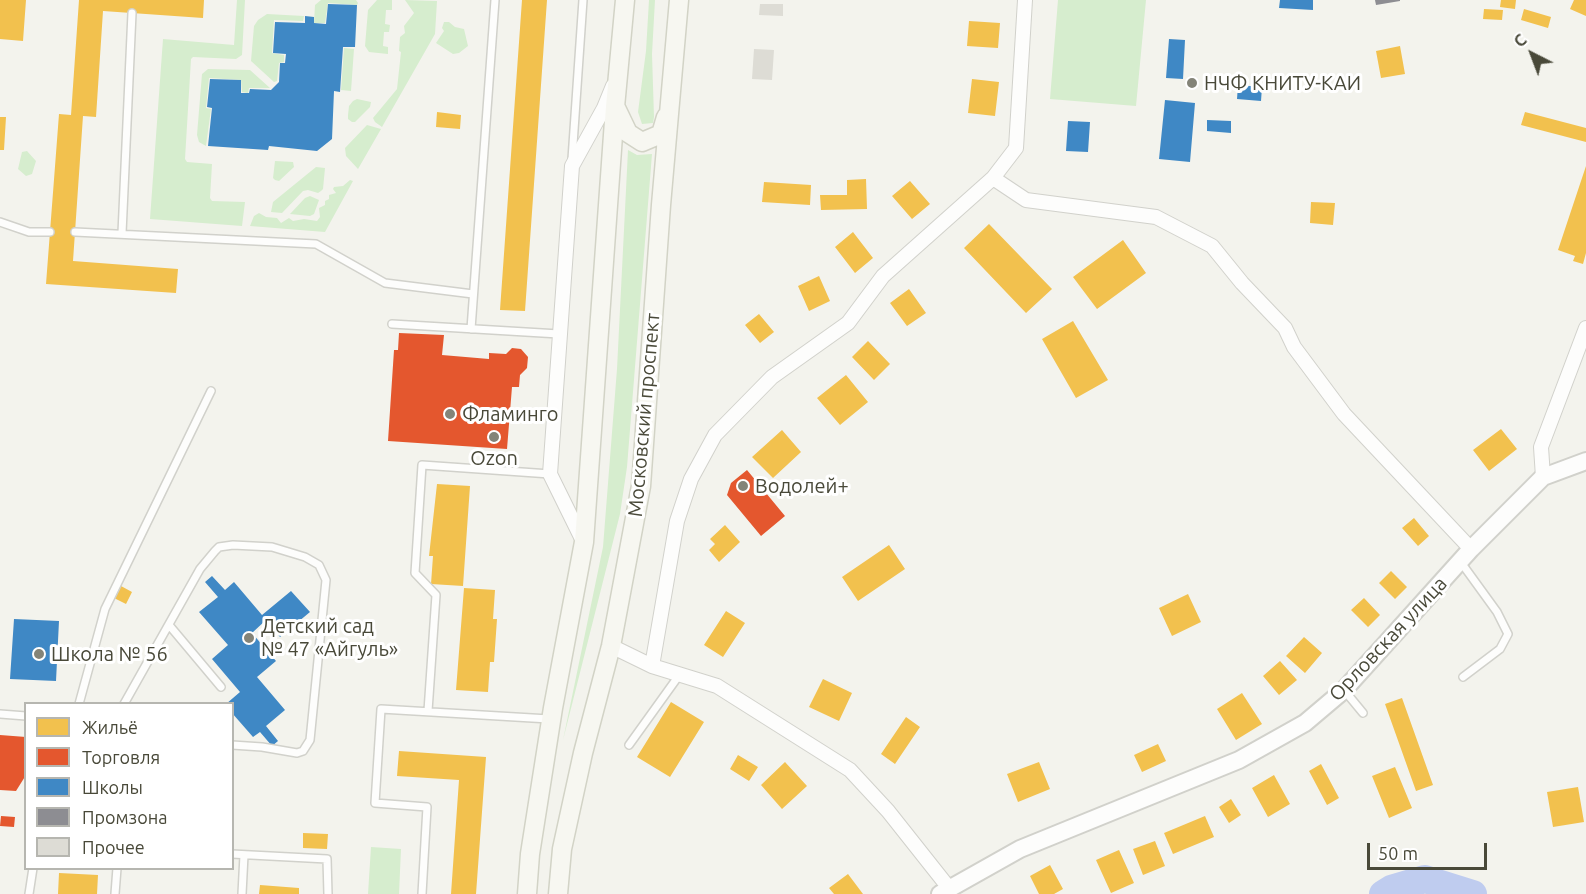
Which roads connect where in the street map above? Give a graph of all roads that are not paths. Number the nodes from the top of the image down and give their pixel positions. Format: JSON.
{"nodes":[{"id":1,"x":495,"y":0,"type":"edge"},
{"id":2,"x":584,"y":0,"type":"edge"},
{"id":3,"x":625,"y":0,"type":"edge"},
{"id":4,"x":679,"y":0,"type":"edge"},
{"id":5,"x":1025,"y":0,"type":"edge"},
{"id":6,"x":132,"y":13,"type":"dead end"},
{"id":7,"x":620,"y":71,"type":"junction"},
{"id":8,"x":672,"y":94,"type":"junction"},
{"id":9,"x":615,"y":107,"type":"junction"},
{"id":10,"x":572,"y":166,"type":"junction"},
{"id":11,"x":993,"y":178,"type":"junction"},
{"id":12,"x":0,"y":222,"type":"edge"},
{"id":13,"x":50,"y":232,"type":"dead end"},
{"id":14,"x":75,"y":232,"type":"dead end"},
{"id":15,"x":122,"y":233,"type":"junction"},
{"id":16,"x":473,"y":294,"type":"junction"},
{"id":17,"x":392,"y":324,"type":"dead end"},
{"id":18,"x":1586,"y":328,"type":"edge"},
{"id":19,"x":471,"y":329,"type":"junction"},
{"id":20,"x":560,"y":334,"type":"junction"},
{"id":21,"x":211,"y":391,"type":"dead end"},
{"id":22,"x":1586,"y":461,"type":"edge"},
{"id":23,"x":550,"y":474,"type":"junction"},
{"id":24,"x":1543,"y":477,"type":"junction"},
{"id":25,"x":584,"y":542,"type":"junction"},
{"id":26,"x":1466,"y":555,"type":"junction"},
{"id":27,"x":169,"y":625,"type":"junction"},
{"id":28,"x":611,"y":646,"type":"junction"},
{"id":29,"x":652,"y":666,"type":"junction"},
{"id":30,"x":680,"y":674,"type":"junction"},
{"id":31,"x":1463,"y":677,"type":"dead end"},
{"id":32,"x":221,"y":687,"type":"dead end"},
{"id":33,"x":1344,"y":690,"type":"junction"},
{"id":34,"x":80,"y":702,"type":"edge"},
{"id":35,"x":125,"y":702,"type":"edge"},
{"id":36,"x":428,"y":711,"type":"junction"},
{"id":37,"x":1363,"y":713,"type":"dead end"},
{"id":38,"x":0,"y":714,"type":"edge"},
{"id":39,"x":24,"y":716,"type":"edge"},
{"id":40,"x":552,"y":719,"type":"junction"},
{"id":41,"x":234,"y":745,"type":"edge"},
{"id":42,"x":629,"y":745,"type":"dead end"},
{"id":43,"x":234,"y":854,"type":"edge"},
{"id":44,"x":244,"y":855,"type":"junction"},
{"id":45,"x":33,"y":870,"type":"edge"},
{"id":46,"x":117,"y":870,"type":"edge"},
{"id":47,"x":945,"y":891,"type":"edge"},
{"id":48,"x":29,"y":894,"type":"edge"},
{"id":49,"x":115,"y":894,"type":"edge"},
{"id":50,"x":242,"y":894,"type":"edge"},
{"id":51,"x":328,"y":894,"type":"edge"},
{"id":52,"x":422,"y":894,"type":"edge"},
{"id":53,"x":527,"y":894,"type":"edge"},
{"id":54,"x":558,"y":894,"type":"edge"}],
"edges":[{"from":1,"to":16,"type":"lane"},
{"from":2,"to":10,"type":"lane"},
{"from":3,"to":7,"type":"main road"},
{"from":4,"to":8,"type":"main road","name":"Московский проспект"},
{"from":5,"to":11,"type":"street"},
{"from":6,"to":15,"type":"lane"},
{"from":7,"to":9,"type":"main road"},
{"from":7,"to":10,"type":"street"},
{"from":8,"to":9,"type":"main road"},
{"from":8,"to":28,"type":"main road","name":"Московский проспект"},
{"from":9,"to":25,"type":"main road"},
{"from":10,"to":20,"type":"street"},
{"from":11,"to":26,"type":"street"},
{"from":11,"to":29,"type":"street"},
{"from":12,"to":13,"type":"lane"},
{"from":14,"to":15,"type":"lane"},
{"from":15,"to":16,"type":"lane"},
{"from":16,"to":19,"type":"lane"},
{"from":17,"to":19,"type":"lane"},
{"from":18,"to":24,"type":"street"},
{"from":19,"to":20,"type":"lane"},
{"from":20,"to":23,"type":"street"},
{"from":21,"to":34,"type":"lane"},
{"from":22,"to":24,"type":"street","name":"Орловская улица"},
{"from":23,"to":25,"type":"street"},
{"from":23,"to":36,"type":"lane"},
{"from":24,"to":26,"type":"street","name":"Орловская улица"},
{"from":25,"to":40,"type":"main road"},
{"from":26,"to":31,"type":"lane"},
{"from":26,"to":33,"type":"street","name":"Орловская улица"},
{"from":27,"to":32,"type":"lane"},
{"from":27,"to":35,"type":"lane"},
{"from":27,"to":41,"type":"lane"},
{"from":28,"to":29,"type":"street"},
{"from":28,"to":54,"type":"main road","name":"Московский проспект"},
{"from":29,"to":30,"type":"street"},
{"from":30,"to":42,"type":"lane"},
{"from":30,"to":47,"type":"street"},
{"from":33,"to":37,"type":"lane"},
{"from":33,"to":47,"type":"street","name":"Орловская улица"},
{"from":36,"to":40,"type":"lane"},
{"from":36,"to":52,"type":"lane"},
{"from":38,"to":39,"type":"lane"},
{"from":40,"to":53,"type":"main road"},
{"from":43,"to":44,"type":"lane"},
{"from":44,"to":50,"type":"lane"},
{"from":44,"to":51,"type":"lane"},
{"from":45,"to":48,"type":"lane"},
{"from":46,"to":49,"type":"lane"}]}
